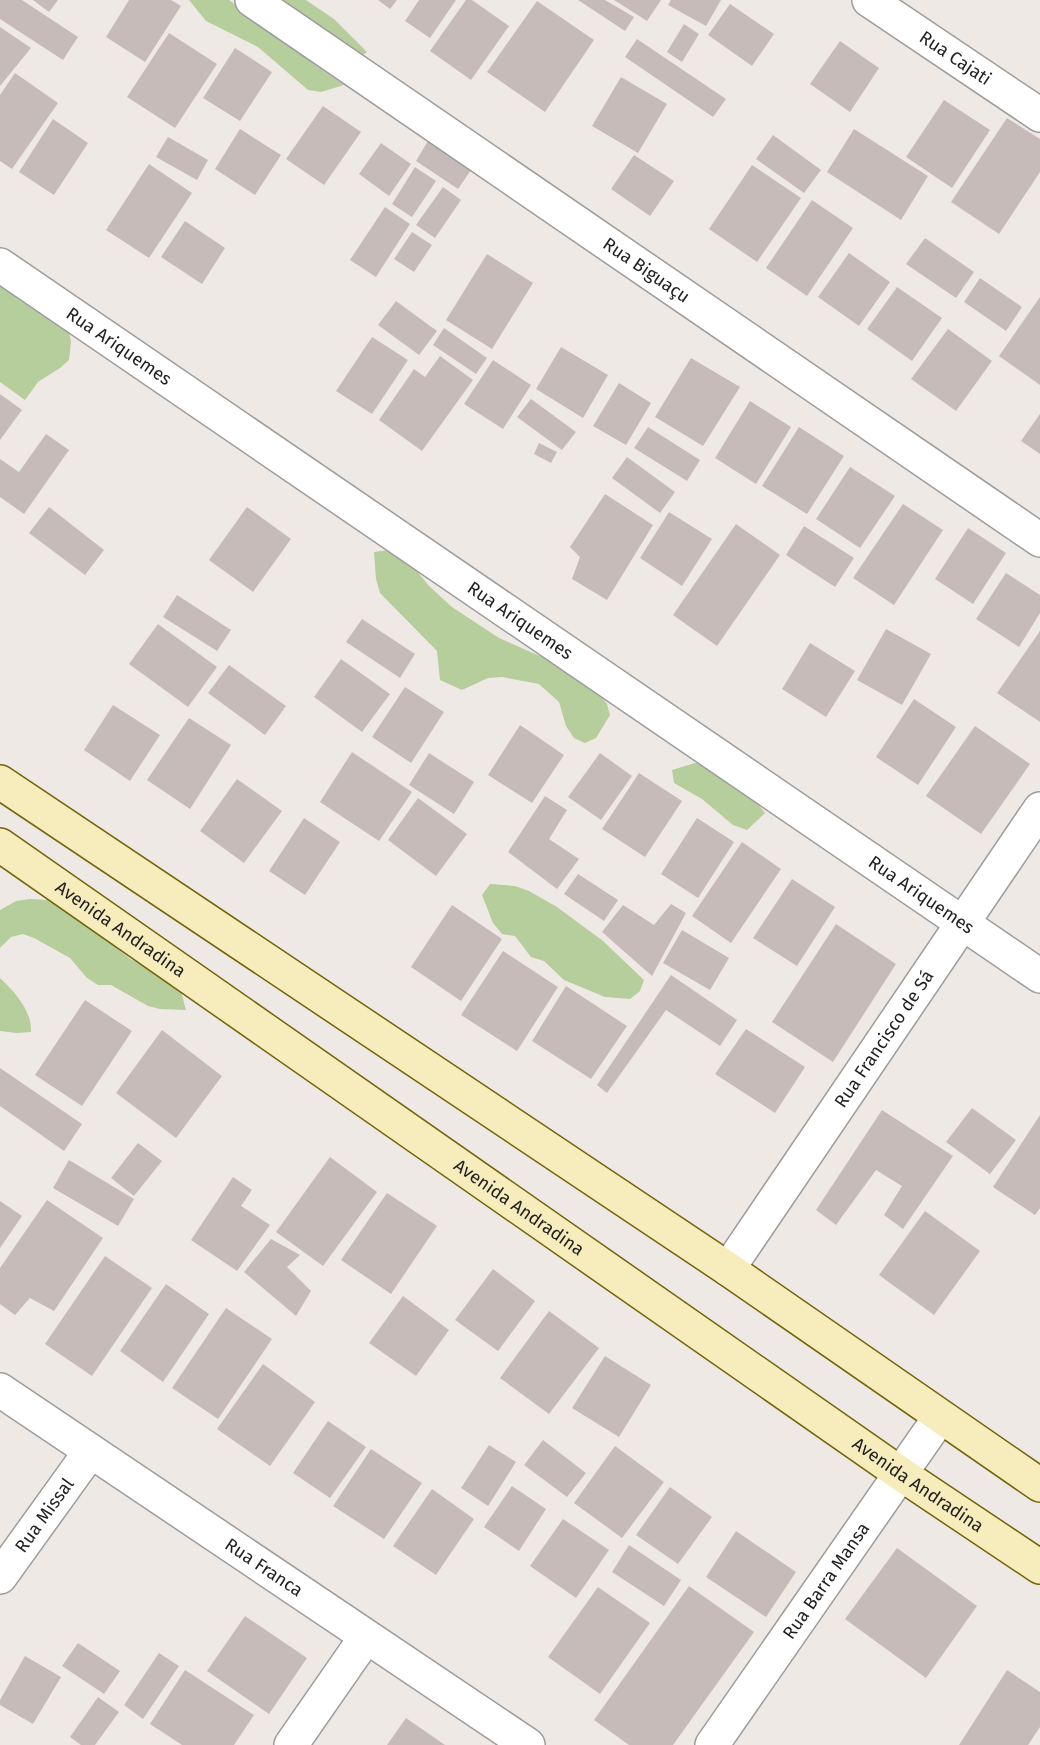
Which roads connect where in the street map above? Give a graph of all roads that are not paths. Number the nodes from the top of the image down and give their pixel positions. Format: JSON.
{"nodes":[{"id":1,"x":252,"y":0,"type":"edge"},
{"id":2,"x":869,"y":0,"type":"edge"},
{"id":3,"x":1040,"y":115,"type":"edge"},
{"id":4,"x":0,"y":265,"type":"edge"},
{"id":5,"x":1040,"y":540,"type":"edge"},
{"id":6,"x":0,"y":782,"type":"edge"},
{"id":7,"x":1040,"y":810,"type":"edge"},
{"id":8,"x":0,"y":845,"type":"edge"},
{"id":9,"x":963,"y":923,"type":"junction"},
{"id":10,"x":1040,"y":975,"type":"edge"},
{"id":11,"x":728,"y":1269,"type":"junction"},
{"id":12,"x":0,"y":1390,"type":"edge"},
{"id":13,"x":940,"y":1417,"type":"junction"},
{"id":14,"x":90,"y":1452,"type":"junction"},
{"id":15,"x":901,"y":1474,"type":"junction"},
{"id":16,"x":1040,"y":1485,"type":"edge"},
{"id":17,"x":1040,"y":1567,"type":"edge"},
{"id":18,"x":0,"y":1577,"type":"edge"},
{"id":19,"x":366,"y":1637,"type":"junction"},
{"id":20,"x":291,"y":1745,"type":"edge"},
{"id":21,"x":528,"y":1745,"type":"edge"},
{"id":22,"x":712,"y":1745,"type":"edge"}],
"edges":[{"from":1,"to":5,"type":"street","name":"Rua Biguaçu"},
{"from":2,"to":3,"type":"street","name":"Rua Cajati"},
{"from":4,"to":9,"type":"street","name":"Rua Ariquemes"},
{"from":6,"to":11,"type":"main road"},
{"from":7,"to":9,"type":"street","name":"Rua Francisco de Sá"},
{"from":8,"to":15,"type":"main road","name":"Avenida Andradina"},
{"from":9,"to":10,"type":"street","name":"Rua Ariquemes"},
{"from":9,"to":11,"type":"street","name":"Rua Francisco de Sá"},
{"from":11,"to":13,"type":"main road"},
{"from":12,"to":14,"type":"street","name":"Rua Franca"},
{"from":13,"to":15,"type":"street","name":"Rua Barra Mansa"},
{"from":13,"to":16,"type":"main road"},
{"from":14,"to":18,"type":"street","name":"Rua Missal"},
{"from":14,"to":19,"type":"street","name":"Rua Franca"},
{"from":15,"to":17,"type":"main road","name":"Avenida Andradina"},
{"from":15,"to":22,"type":"street","name":"Rua Barra Mansa"},
{"from":19,"to":20,"type":"street"},
{"from":19,"to":21,"type":"street","name":"Rua Franca"}]}
